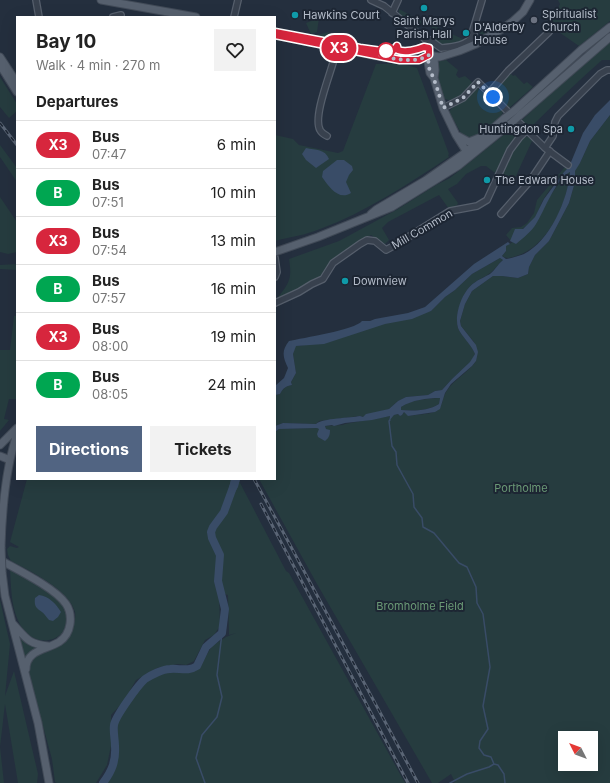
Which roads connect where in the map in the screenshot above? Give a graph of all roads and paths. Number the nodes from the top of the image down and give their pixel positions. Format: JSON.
{"nodes":[{"id":1,"x":36,"y":0,"type":"edge"},
{"id":2,"x":101,"y":0,"type":"edge"},
{"id":3,"x":238,"y":0,"type":"edge"},
{"id":4,"x":371,"y":0,"type":"edge"},
{"id":5,"x":398,"y":0,"type":"edge"},
{"id":6,"x":482,"y":0,"type":"edge"},
{"id":7,"x":530,"y":0,"type":"edge"},
{"id":8,"x":392,"y":12,"type":"junction"},
{"id":9,"x":121,"y":14,"type":"dead end"},
{"id":10,"x":39,"y":16,"type":"edge"},
{"id":11,"x":116,"y":16,"type":"edge"},
{"id":12,"x":190,"y":16,"type":"edge"},
{"id":13,"x":234,"y":16,"type":"edge"},
{"id":14,"x":610,"y":27,"type":"edge"},
{"id":15,"x":549,"y":32,"type":"dead end"},
{"id":16,"x":276,"y":35,"type":"edge"},
{"id":17,"x":474,"y":35,"type":"junction"},
{"id":18,"x":610,"y":37,"type":"edge"},
{"id":19,"x":424,"y":38,"type":"junction"},
{"id":20,"x":485,"y":39,"type":"junction"},
{"id":21,"x":337,"y":48,"type":"junction"},
{"id":22,"x":441,"y":48,"type":"junction"},
{"id":23,"x":429,"y":55,"type":"junction"},
{"id":24,"x":0,"y":57,"type":"edge"},
{"id":25,"x":0,"y":65,"type":"edge"},
{"id":26,"x":610,"y":70,"type":"edge"},
{"id":27,"x":16,"y":81,"type":"edge"},
{"id":28,"x":16,"y":90,"type":"edge"},
{"id":29,"x":489,"y":93,"type":"junction"},
{"id":30,"x":443,"y":108,"type":"junction"},
{"id":31,"x":516,"y":113,"type":"junction"},
{"id":32,"x":507,"y":121,"type":"junction"},
{"id":33,"x":527,"y":130,"type":"junction"},
{"id":34,"x":456,"y":135,"type":"junction"},
{"id":35,"x":485,"y":135,"type":"junction"},
{"id":36,"x":327,"y":136,"type":"dead end"},
{"id":37,"x":548,"y":150,"type":"junction"},
{"id":38,"x":468,"y":154,"type":"junction"},
{"id":39,"x":568,"y":165,"type":"dead end"},
{"id":40,"x":501,"y":214,"type":"dead end"},
{"id":41,"x":276,"y":252,"type":"edge"},
{"id":42,"x":276,"y":303,"type":"edge"},
{"id":43,"x":16,"y":429,"type":"edge"},
{"id":44,"x":16,"y":438,"type":"edge"},
{"id":45,"x":0,"y":446,"type":"edge"},
{"id":46,"x":0,"y":456,"type":"edge"},
{"id":47,"x":10,"y":460,"type":"junction"},
{"id":48,"x":0,"y":494,"type":"edge"},
{"id":49,"x":2,"y":512,"type":"junction"},
{"id":50,"x":0,"y":560,"type":"edge"},
{"id":51,"x":11,"y":622,"type":"junction"},
{"id":52,"x":49,"y":646,"type":"junction"},
{"id":53,"x":26,"y":677,"type":"junction"},
{"id":54,"x":49,"y":783,"type":"edge"}],
"edges":[{"from":1,"to":10,"type":"street"},
{"from":2,"to":12,"type":"main road"},
{"from":3,"to":13,"type":"street"},
{"from":4,"to":8,"type":"street"},
{"from":5,"to":8,"type":"street"},
{"from":6,"to":17,"type":"street"},
{"from":7,"to":20,"type":"main road"},
{"from":8,"to":19,"type":"street"},
{"from":9,"to":11,"type":"street"},
{"from":14,"to":31,"type":"main road"},
{"from":15,"to":29,"type":"street"},
{"from":16,"to":21,"type":"main road"},
{"from":17,"to":20,"type":"street"},
{"from":17,"to":22,"type":"street"},
{"from":18,"to":31,"type":"main road"},
{"from":19,"to":22,"type":"street"},
{"from":19,"to":23,"type":"street"},
{"from":20,"to":23,"type":"main road"},
{"from":21,"to":23,"type":"main road"},
{"from":21,"to":36,"type":"street"},
{"from":22,"to":23,"type":"street"},
{"from":23,"to":30,"type":"main road"},
{"from":24,"to":27,"type":"main road"},
{"from":25,"to":28,"type":"main road"},
{"from":26,"to":37,"type":"street"},
{"from":29,"to":30,"type":"street"},
{"from":29,"to":33,"type":"street"},
{"from":30,"to":34,"type":"main road"},
{"from":31,"to":32,"type":"main road","bridge":true},
{"from":32,"to":35,"type":"main road"},
{"from":32,"to":38,"type":"main road"},
{"from":33,"to":37,"type":"street"},
{"from":33,"to":42,"type":"street","name":"Mill Common"},
{"from":34,"to":35,"type":"main road"},
{"from":34,"to":38,"type":"main road"},
{"from":35,"to":38,"type":"main road"},
{"from":37,"to":39,"type":"street"},
{"from":37,"to":40,"type":"street"},
{"from":38,"to":41,"type":"main road"},
{"from":43,"to":45,"type":"main road"},
{"from":44,"to":47,"type":"main road"},
{"from":46,"to":47,"type":"main road"},
{"from":47,"to":49,"type":"main road"},
{"from":48,"to":49,"type":"main road"},
{"from":49,"to":51,"type":"main road","bridge":true},
{"from":50,"to":52,"type":"main road"},
{"from":51,"to":52,"type":"main road"},
{"from":51,"to":53,"type":"main road"},
{"from":52,"to":53,"type":"main road"},
{"from":53,"to":54,"type":"main road"}]}
